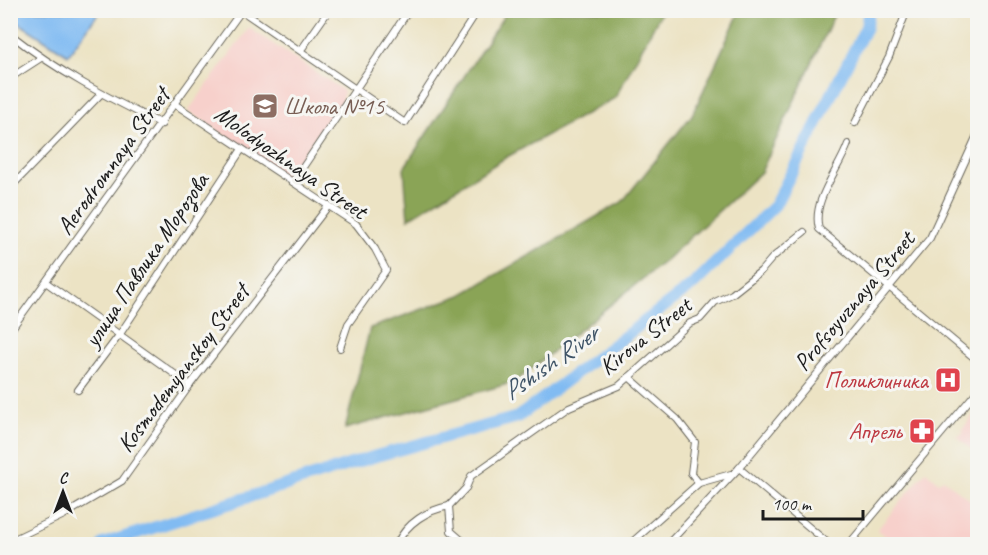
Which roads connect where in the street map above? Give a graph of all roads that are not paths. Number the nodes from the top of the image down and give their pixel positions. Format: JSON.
{"nodes":[{"id":1,"x":329,"y":10,"type":"edge"},
{"id":2,"x":409,"y":10,"type":"edge"},
{"id":3,"x":478,"y":10,"type":"edge"},
{"id":4,"x":907,"y":10,"type":"edge"},
{"id":5,"x":242,"y":11,"type":"edge"},
{"id":6,"x":10,"y":34,"type":"edge"},
{"id":7,"x":301,"y":50,"type":"junction"},
{"id":8,"x":41,"y":58,"type":"junction"},
{"id":9,"x":10,"y":78,"type":"edge"},
{"id":10,"x":356,"y":91,"type":"junction"},
{"id":11,"x":100,"y":95,"type":"junction"},
{"id":12,"x":176,"y":105,"type":"junction"},
{"id":13,"x":855,"y":123,"type":"dead end"},
{"id":14,"x":162,"y":124,"type":"junction"},
{"id":15,"x":978,"y":133,"type":"edge"},
{"id":16,"x":848,"y":144,"type":"dead end"},
{"id":17,"x":242,"y":149,"type":"junction"},
{"id":18,"x":293,"y":182,"type":"junction"},
{"id":19,"x":10,"y":188,"type":"edge"},
{"id":20,"x":329,"y":205,"type":"junction"},
{"id":21,"x":804,"y":232,"type":"dead end"},
{"id":22,"x":47,"y":283,"type":"junction"},
{"id":23,"x":888,"y":286,"type":"junction"},
{"id":24,"x":10,"y":331,"type":"edge"},
{"id":25,"x":120,"y":334,"type":"junction"},
{"id":26,"x":340,"y":348,"type":"dead end"},
{"id":27,"x":978,"y":362,"type":"edge"},
{"id":28,"x":629,"y":377,"type":"junction"},
{"id":29,"x":190,"y":385,"type":"junction"},
{"id":30,"x":78,"y":390,"type":"dead end"},
{"id":31,"x":978,"y":390,"type":"edge"},
{"id":32,"x":739,"y":468,"type":"junction"},
{"id":33,"x":731,"y":474,"type":"junction"},
{"id":34,"x":699,"y":483,"type":"junction"},
{"id":35,"x":450,"y":506,"type":"junction"},
{"id":36,"x":10,"y":541,"type":"edge"},
{"id":37,"x":397,"y":544,"type":"edge"},
{"id":38,"x":466,"y":544,"type":"edge"},
{"id":39,"x":630,"y":544,"type":"edge"},
{"id":40,"x":668,"y":544,"type":"edge"},
{"id":41,"x":829,"y":544,"type":"edge"},
{"id":42,"x":849,"y":544,"type":"edge"}],
"edges":[{"from":1,"to":7,"type":"street"},
{"from":2,"to":10,"type":"street"},
{"from":3,"to":10,"type":"street"},
{"from":4,"to":13,"type":"street"},
{"from":5,"to":7,"type":"street"},
{"from":5,"to":12,"type":"street","name":"Aerodromnaya Street"},
{"from":6,"to":8,"type":"street"},
{"from":7,"to":10,"type":"street"},
{"from":8,"to":9,"type":"street"},
{"from":8,"to":11,"type":"street"},
{"from":10,"to":18,"type":"street"},
{"from":11,"to":14,"type":"street"},
{"from":11,"to":19,"type":"street"},
{"from":12,"to":14,"type":"street","name":"Aerodromnaya Street"},
{"from":12,"to":17,"type":"street","name":"Molodyozhnaya Street"},
{"from":14,"to":22,"type":"street","name":"Aerodromnaya Street"},
{"from":15,"to":23,"type":"street","name":"Profsoyuznaya Street"},
{"from":16,"to":23,"type":"street"},
{"from":17,"to":18,"type":"street","name":"Molodyozhnaya Street"},
{"from":17,"to":25,"type":"street","name":"улица Павлика Морозова"},
{"from":18,"to":20,"type":"street","name":"Molodyozhnaya Street"},
{"from":20,"to":26,"type":"street","name":"Molodyozhnaya Street"},
{"from":20,"to":29,"type":"street","name":"Kosmodemyanskoy Street"},
{"from":21,"to":28,"type":"street","name":"Kirova Street"},
{"from":22,"to":24,"type":"street","name":"Aerodromnaya Street"},
{"from":22,"to":25,"type":"street"},
{"from":23,"to":27,"type":"street"},
{"from":23,"to":32,"type":"street","name":"Profsoyuznaya Street"},
{"from":25,"to":29,"type":"street"},
{"from":25,"to":30,"type":"street","name":"улица Павлика Морозова"},
{"from":28,"to":34,"type":"street"},
{"from":28,"to":35,"type":"street","name":"Kirova Street"},
{"from":29,"to":36,"type":"street","name":"Kosmodemyanskoy Street"},
{"from":31,"to":42,"type":"street"},
{"from":32,"to":33,"type":"street","name":"Profsoyuznaya Street"},
{"from":32,"to":41,"type":"street"},
{"from":33,"to":34,"type":"street","name":"Profsoyuznaya Street"},
{"from":33,"to":40,"type":"street","name":"Profsoyuznaya Street"},
{"from":34,"to":39,"type":"street","name":"Profsoyuznaya Street"},
{"from":35,"to":37,"type":"street"},
{"from":35,"to":38,"type":"street"}]}
